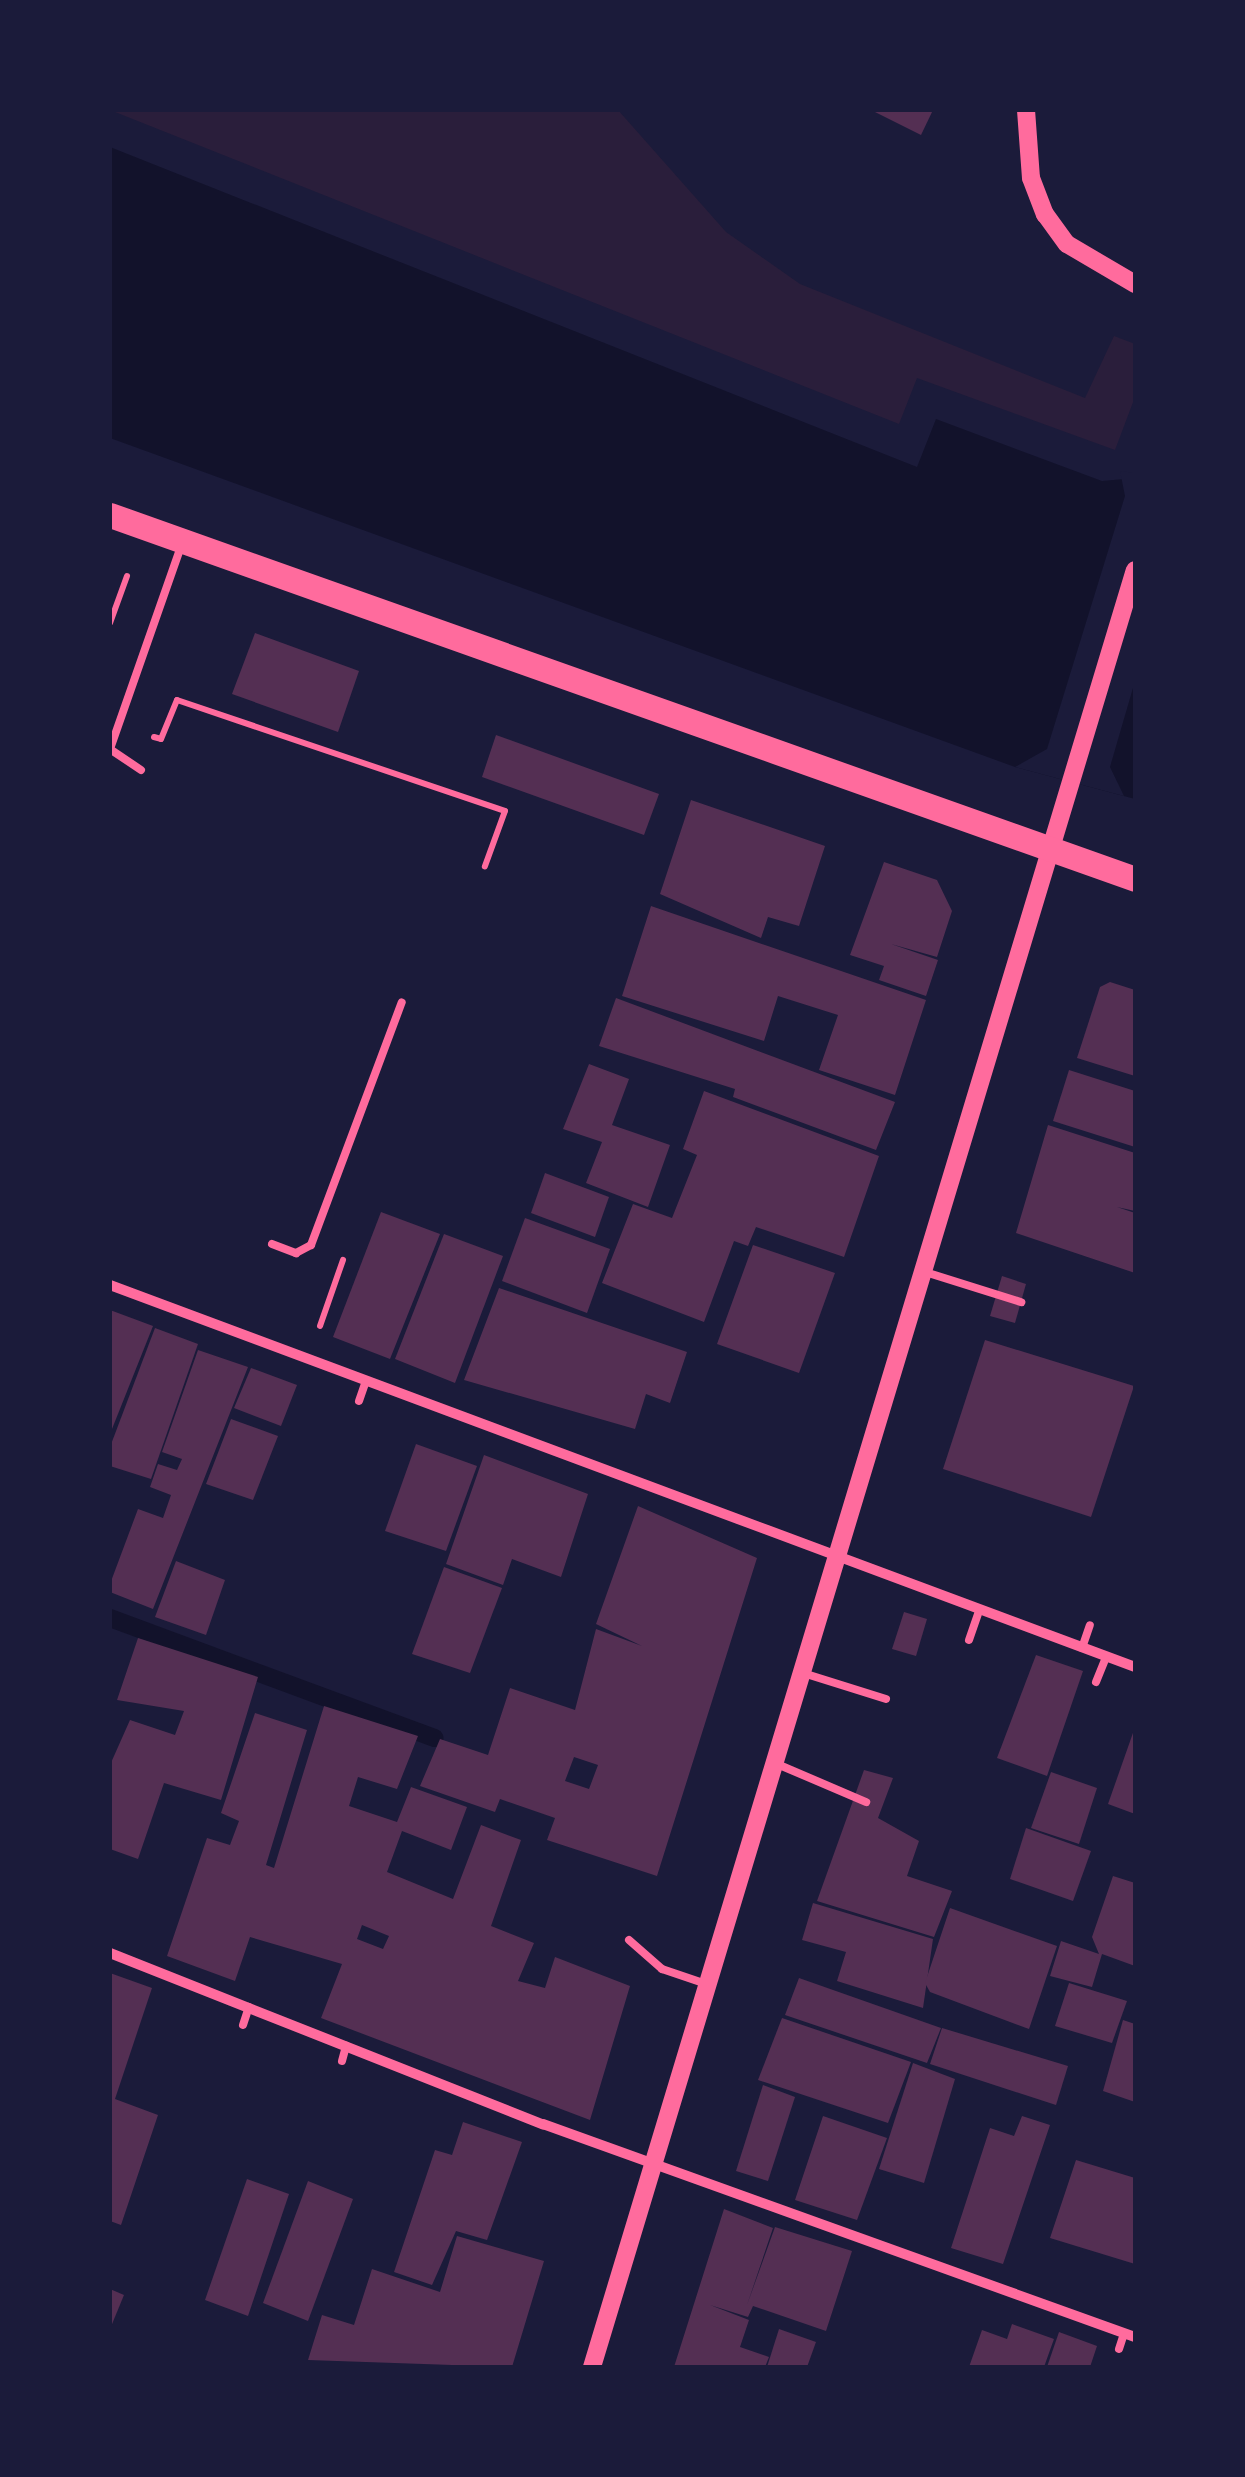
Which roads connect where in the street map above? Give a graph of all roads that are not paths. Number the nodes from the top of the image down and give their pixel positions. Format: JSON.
{"nodes":[{"id":1,"x":1026,"y":110,"type":"edge"},
{"id":2,"x":1135,"y":284,"type":"edge"},
{"id":3,"x":110,"y":515,"type":"edge"},
{"id":4,"x":183,"y":542,"type":"junction"},
{"id":5,"x":1135,"y":570,"type":"edge"},
{"id":6,"x":141,"y":770,"type":"dead end"},
{"id":7,"x":1043,"y":854,"type":"junction"},
{"id":8,"x":1135,"y":879,"type":"edge"},
{"id":9,"x":402,"y":1002,"type":"dead end"},
{"id":10,"x":272,"y":1244,"type":"dead end"},
{"id":11,"x":921,"y":1271,"type":"junction"},
{"id":12,"x":110,"y":1285,"type":"edge"},
{"id":13,"x":1021,"y":1302,"type":"dead end"},
{"id":14,"x":366,"y":1384,"type":"junction"},
{"id":15,"x":359,"y":1402,"type":"dead end"},
{"id":16,"x":838,"y":1553,"type":"junction"},
{"id":17,"x":978,"y":1611,"type":"junction"},
{"id":18,"x":1090,"y":1625,"type":"dead end"},
{"id":19,"x":969,"y":1640,"type":"dead end"},
{"id":20,"x":1082,"y":1648,"type":"junction"},
{"id":21,"x":1106,"y":1657,"type":"junction"},
{"id":22,"x":1135,"y":1667,"type":"edge"},
{"id":23,"x":799,"y":1672,"type":"junction"},
{"id":24,"x":1096,"y":1682,"type":"dead end"},
{"id":25,"x":886,"y":1699,"type":"dead end"},
{"id":26,"x":772,"y":1762,"type":"junction"},
{"id":27,"x":866,"y":1802,"type":"dead end"},
{"id":28,"x":629,"y":1940,"type":"dead end"},
{"id":29,"x":110,"y":1953,"type":"edge"},
{"id":30,"x":707,"y":1984,"type":"junction"},
{"id":31,"x":249,"y":2007,"type":"junction"},
{"id":32,"x":243,"y":2025,"type":"dead end"},
{"id":33,"x":346,"y":2046,"type":"junction"},
{"id":34,"x":342,"y":2061,"type":"dead end"},
{"id":35,"x":656,"y":2162,"type":"junction"},
{"id":36,"x":921,"y":2258,"type":"junction"},
{"id":37,"x":915,"y":2274,"type":"dead end"},
{"id":38,"x":1130,"y":2336,"type":"edge"},
{"id":39,"x":1119,"y":2349,"type":"dead end"},
{"id":40,"x":592,"y":2367,"type":"edge"}],
"edges":[{"from":1,"to":2,"type":"street"},
{"from":3,"to":4,"type":"main road"},
{"from":4,"to":6,"type":"lane"},
{"from":4,"to":7,"type":"main road"},
{"from":5,"to":7,"type":"street"},
{"from":7,"to":8,"type":"main road"},
{"from":7,"to":11,"type":"street"},
{"from":9,"to":10,"type":"lane"},
{"from":11,"to":13,"type":"lane"},
{"from":11,"to":16,"type":"street"},
{"from":12,"to":14,"type":"street"},
{"from":14,"to":15,"type":"lane"},
{"from":14,"to":16,"type":"street"},
{"from":16,"to":17,"type":"street"},
{"from":16,"to":23,"type":"street"},
{"from":17,"to":19,"type":"lane"},
{"from":17,"to":20,"type":"street"},
{"from":18,"to":20,"type":"lane"},
{"from":20,"to":21,"type":"street"},
{"from":21,"to":22,"type":"street"},
{"from":21,"to":24,"type":"lane"},
{"from":23,"to":25,"type":"lane"},
{"from":23,"to":26,"type":"street"},
{"from":26,"to":27,"type":"lane"},
{"from":26,"to":30,"type":"street"},
{"from":28,"to":30,"type":"lane"},
{"from":29,"to":31,"type":"street"},
{"from":30,"to":35,"type":"street"},
{"from":31,"to":32,"type":"lane"},
{"from":31,"to":33,"type":"street"},
{"from":33,"to":34,"type":"lane"},
{"from":33,"to":35,"type":"street"},
{"from":35,"to":36,"type":"street"},
{"from":35,"to":40,"type":"street"},
{"from":36,"to":37,"type":"lane"},
{"from":36,"to":38,"type":"street"},
{"from":38,"to":39,"type":"lane"}]}
